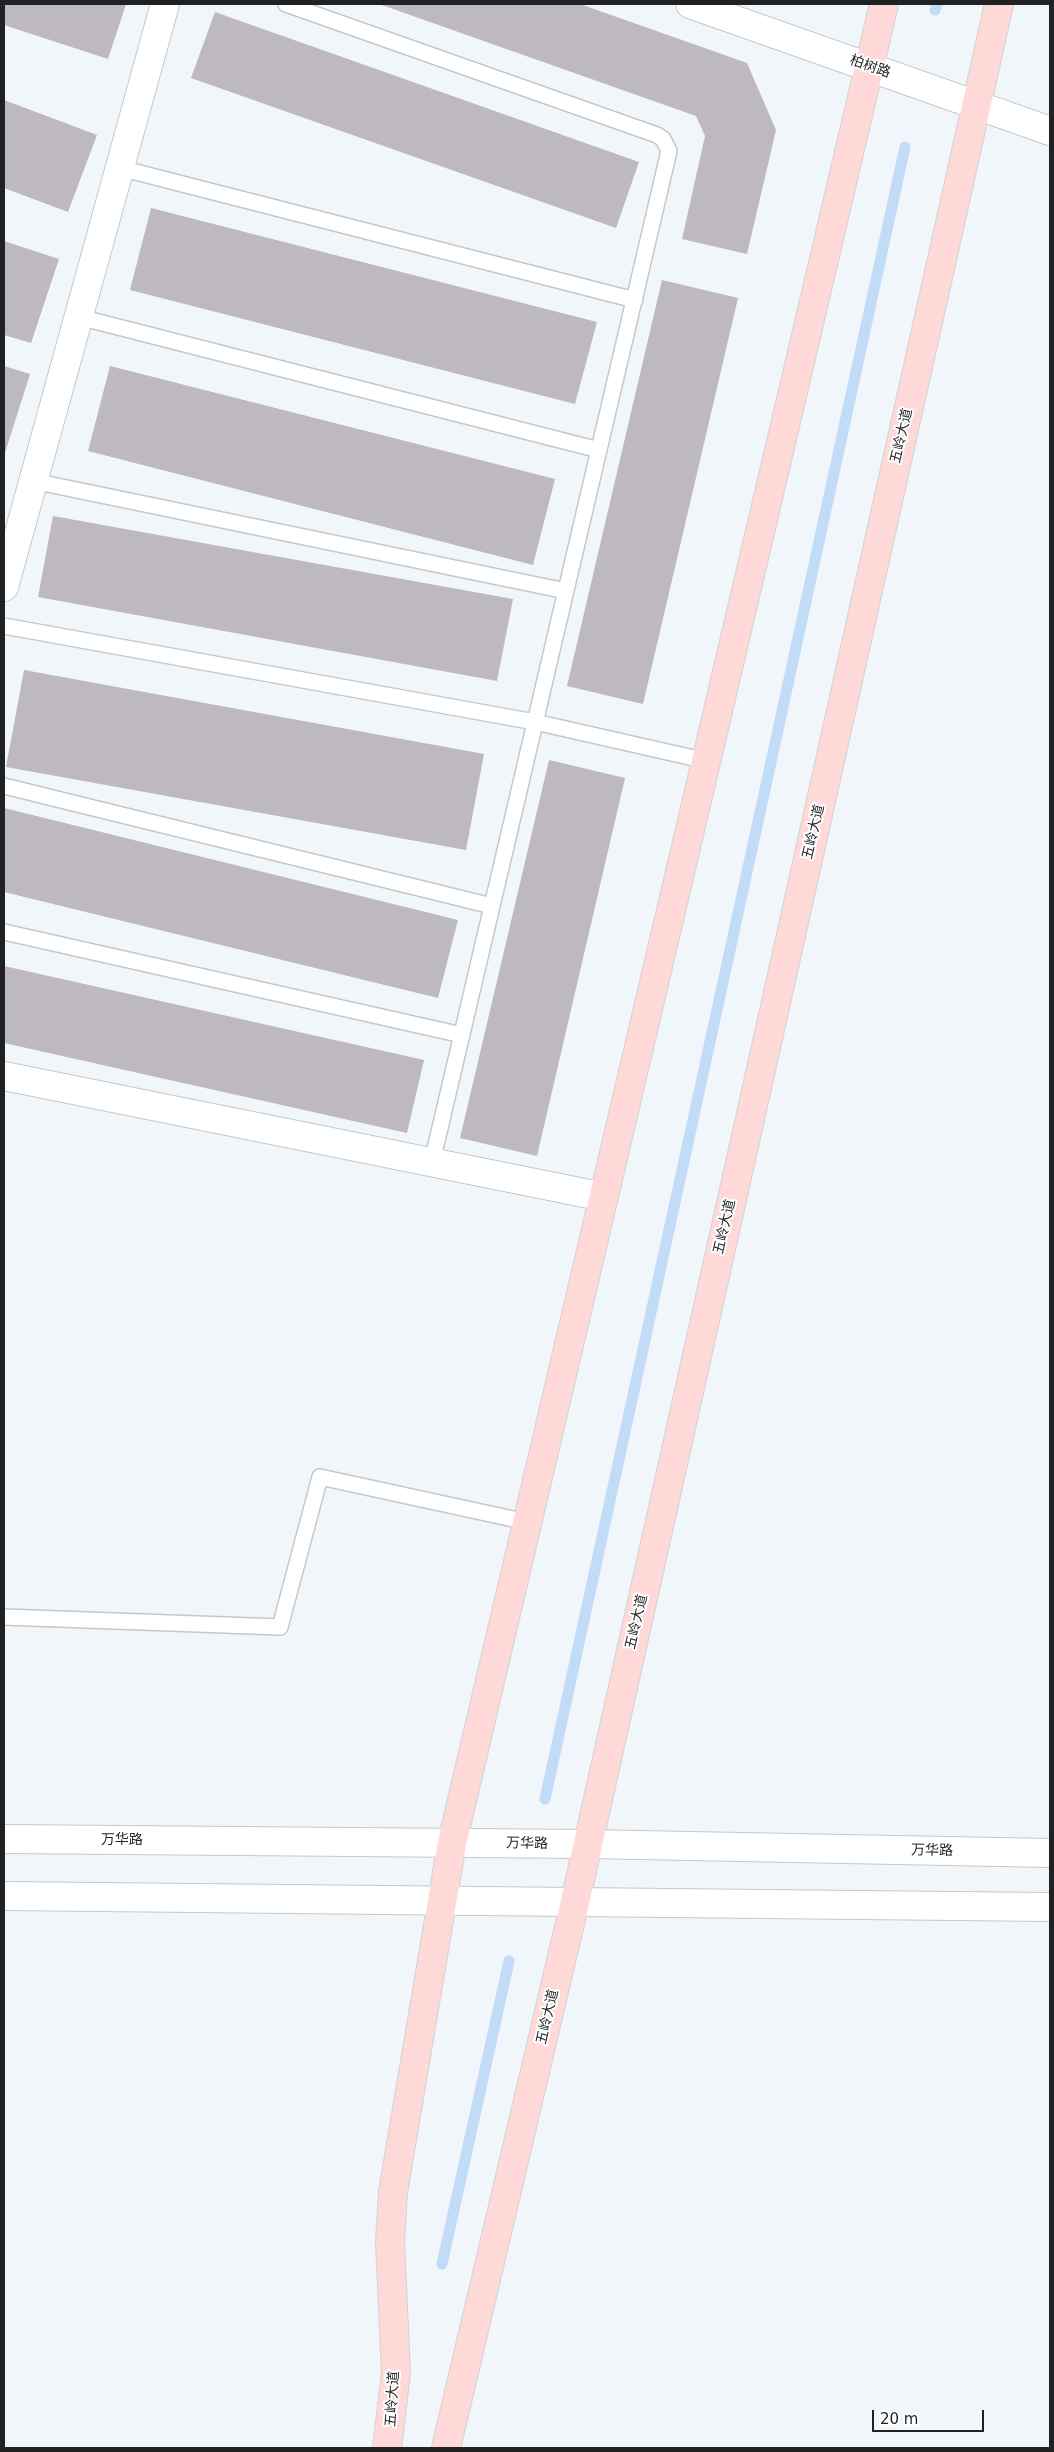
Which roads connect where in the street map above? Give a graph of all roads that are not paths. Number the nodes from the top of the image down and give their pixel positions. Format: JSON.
{"nodes":[{"id":1,"x":165,"y":4,"type":"edge"},
{"id":2,"x":286,"y":4,"type":"edge"},
{"id":3,"x":690,"y":4,"type":"edge"},
{"id":4,"x":884,"y":4,"type":"edge"},
{"id":5,"x":999,"y":4,"type":"edge"},
{"id":6,"x":870,"y":67,"type":"junction"},
{"id":7,"x":977,"y":105,"type":"junction"},
{"id":8,"x":1050,"y":131,"type":"edge"},
{"id":9,"x":120,"y":168,"type":"junction"},
{"id":10,"x":635,"y":300,"type":"junction"},
{"id":11,"x":79,"y":317,"type":"junction"},
{"id":12,"x":599,"y":450,"type":"junction"},
{"id":13,"x":33,"y":481,"type":"junction"},
{"id":14,"x":4,"y":587,"type":"edge"},
{"id":15,"x":566,"y":591,"type":"junction"},
{"id":16,"x":4,"y":626,"type":"edge"},
{"id":17,"x":535,"y":722,"type":"junction"},
{"id":18,"x":707,"y":761,"type":"junction"},
{"id":19,"x":4,"y":786,"type":"edge"},
{"id":20,"x":492,"y":906,"type":"junction"},
{"id":21,"x":4,"y":932,"type":"edge"},
{"id":22,"x":462,"y":1035,"type":"junction"},
{"id":23,"x":4,"y":1076,"type":"edge"},
{"id":24,"x":432,"y":1162,"type":"junction"},
{"id":25,"x":604,"y":1197,"type":"junction"},
{"id":26,"x":527,"y":1522,"type":"junction"},
{"id":27,"x":4,"y":1617,"type":"edge"},
{"id":28,"x":4,"y":1839,"type":"edge"},
{"id":29,"x":452,"y":1843,"type":"junction"},
{"id":30,"x":587,"y":1844,"type":"junction"},
{"id":31,"x":1050,"y":1853,"type":"edge"},
{"id":32,"x":4,"y":1896,"type":"edge"},
{"id":33,"x":440,"y":1900,"type":"junction"},
{"id":34,"x":575,"y":1902,"type":"junction"},
{"id":35,"x":1050,"y":1907,"type":"edge"},
{"id":36,"x":387,"y":2448,"type":"edge"},
{"id":37,"x":446,"y":2448,"type":"edge"}],
"edges":[{"from":1,"to":9,"type":"main road"},
{"from":2,"to":10,"type":"lane"},
{"from":3,"to":6,"type":"main road","name":"柏树路"},
{"from":4,"to":6,"type":"main road","name":"五岭大道"},
{"from":5,"to":7,"type":"main road","name":"五岭大道"},
{"from":6,"to":7,"type":"main road","name":"柏树路"},
{"from":6,"to":18,"type":"main road","name":"五岭大道"},
{"from":7,"to":8,"type":"main road","name":"柏树路"},
{"from":7,"to":30,"type":"main road","name":"五岭大道"},
{"from":9,"to":10,"type":"lane"},
{"from":9,"to":11,"type":"main road"},
{"from":10,"to":12,"type":"lane"},
{"from":11,"to":12,"type":"lane"},
{"from":11,"to":13,"type":"main road"},
{"from":12,"to":15,"type":"lane"},
{"from":13,"to":14,"type":"main road"},
{"from":13,"to":15,"type":"lane"},
{"from":15,"to":17,"type":"lane"},
{"from":16,"to":17,"type":"lane"},
{"from":17,"to":18,"type":"lane"},
{"from":17,"to":20,"type":"lane"},
{"from":18,"to":25,"type":"main road","name":"五岭大道"},
{"from":19,"to":20,"type":"lane"},
{"from":20,"to":22,"type":"lane"},
{"from":21,"to":22,"type":"lane"},
{"from":22,"to":24,"type":"lane"},
{"from":23,"to":24,"type":"main road"},
{"from":24,"to":25,"type":"main road"},
{"from":25,"to":26,"type":"main road","name":"五岭大道"},
{"from":26,"to":27,"type":"lane"},
{"from":26,"to":29,"type":"main road","name":"五岭大道"},
{"from":28,"to":29,"type":"main road","name":"万华路"},
{"from":29,"to":30,"type":"main road","name":"万华路"},
{"from":29,"to":33,"type":"main road","name":"五岭大道"},
{"from":30,"to":31,"type":"main road","name":"万华路"},
{"from":30,"to":34,"type":"main road","name":"五岭大道"},
{"from":32,"to":33,"type":"main road"},
{"from":33,"to":34,"type":"main road"},
{"from":33,"to":36,"type":"main road","name":"五岭大道"},
{"from":34,"to":35,"type":"main road"},
{"from":34,"to":37,"type":"main road","name":"五岭大道"}]}
